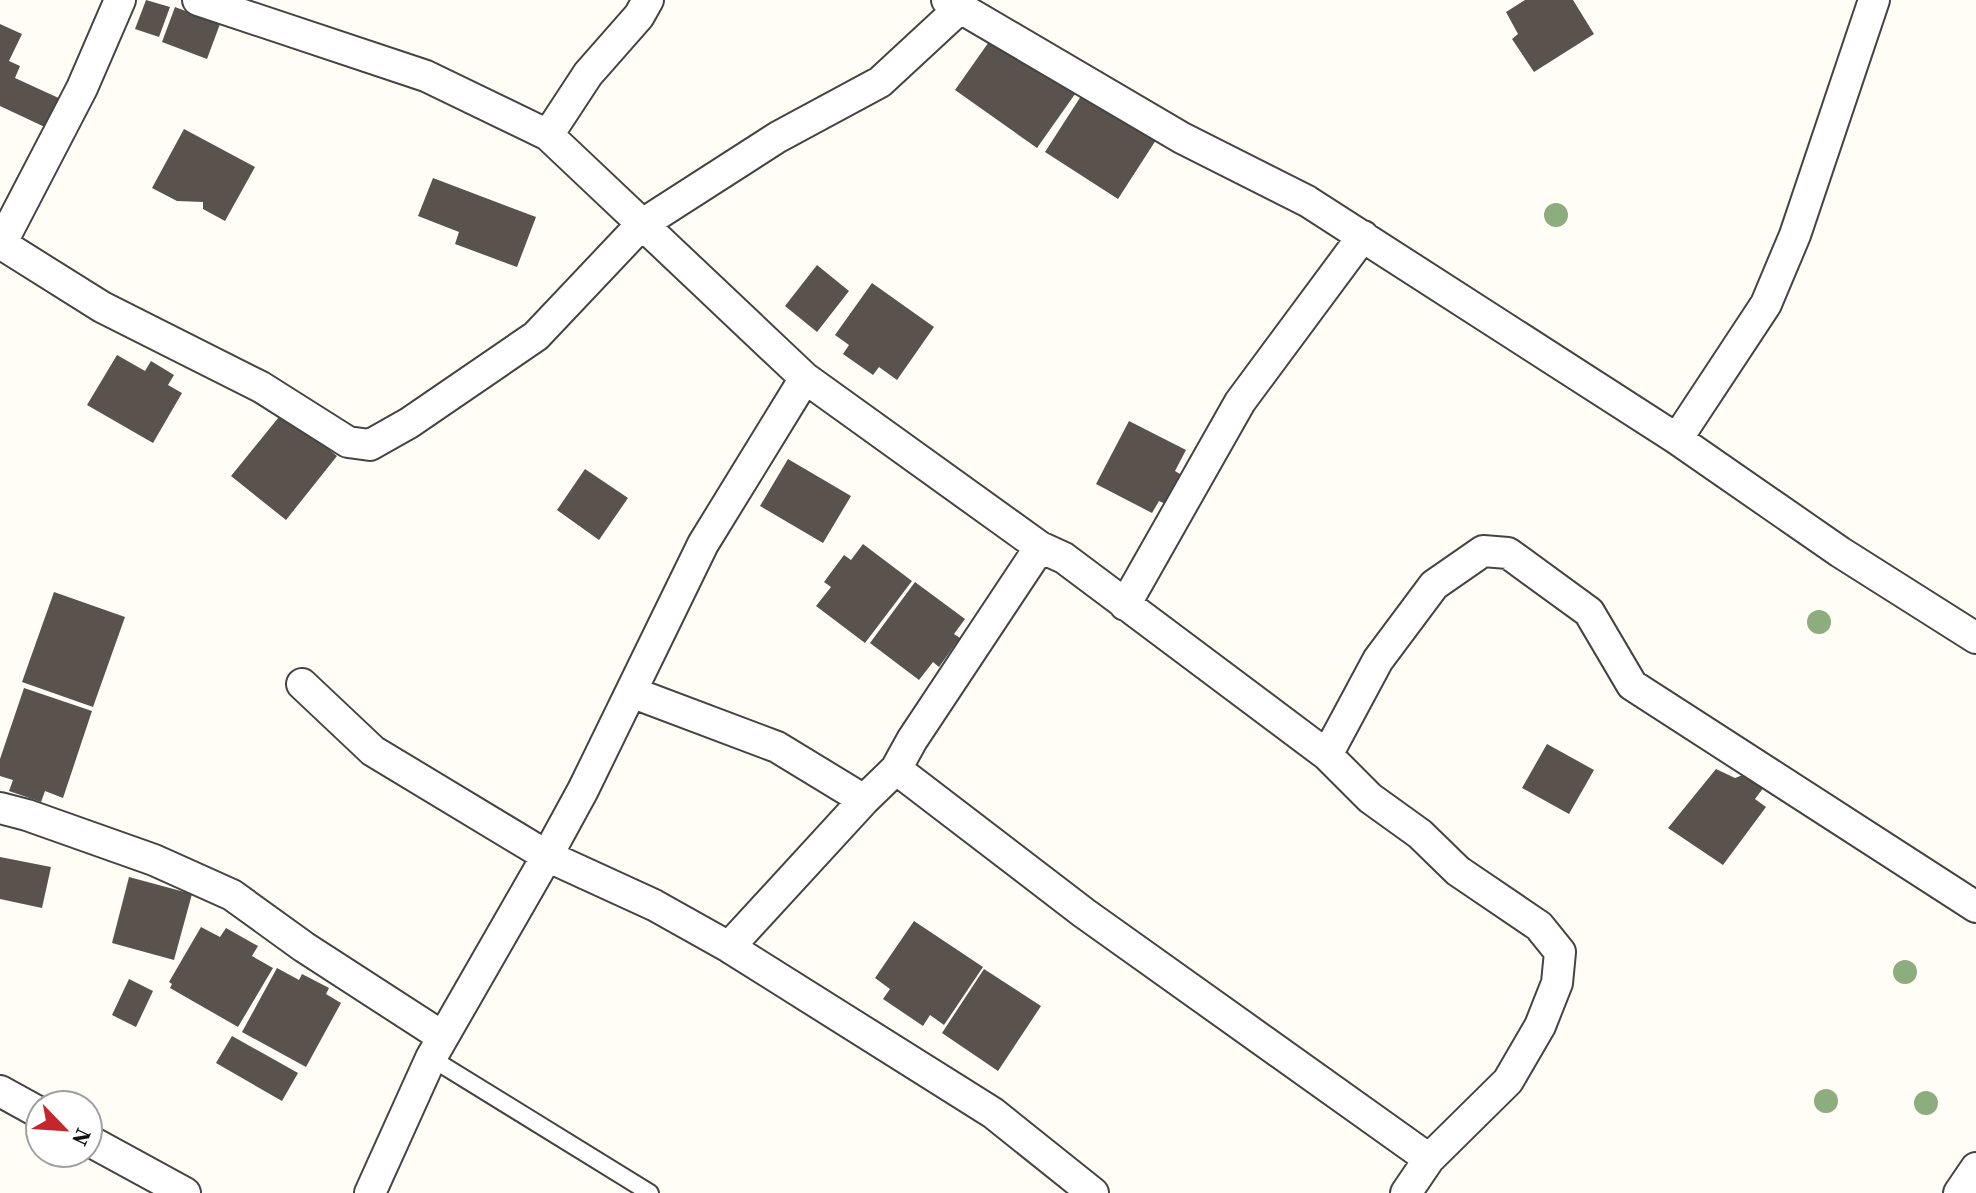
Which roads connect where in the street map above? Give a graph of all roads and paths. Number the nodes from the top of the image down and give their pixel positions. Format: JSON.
{"nodes":[{"id":1,"x":120,"y":0,"type":"edge"},
{"id":2,"x":198,"y":0,"type":"edge"},
{"id":3,"x":648,"y":0,"type":"edge"},
{"id":4,"x":1874,"y":0,"type":"edge"},
{"id":5,"x":954,"y":3,"type":"edge"},
{"id":6,"x":548,"y":135,"type":"junction"},
{"id":7,"x":641,"y":225,"type":"junction"},
{"id":8,"x":1363,"y":236,"type":"junction"},
{"id":9,"x":0,"y":244,"type":"edge"},
{"id":10,"x":805,"y":378,"type":"junction"},
{"id":11,"x":1677,"y":439,"type":"junction"},
{"id":12,"x":1040,"y":547,"type":"junction"},
{"id":13,"x":1125,"y":605,"type":"junction"},
{"id":14,"x":1976,"y":638,"type":"edge"},
{"id":15,"x":302,"y":684,"type":"dead end"},
{"id":16,"x":631,"y":692,"type":"junction"},
{"id":17,"x":1327,"y":755,"type":"junction"},
{"id":18,"x":896,"y":769,"type":"junction"},
{"id":19,"x":864,"y":800,"type":"junction"},
{"id":20,"x":0,"y":808,"type":"edge"},
{"id":21,"x":547,"y":856,"type":"junction"},
{"id":22,"x":1976,"y":907,"type":"edge"},
{"id":23,"x":729,"y":947,"type":"junction"},
{"id":24,"x":437,"y":1048,"type":"junction"},
{"id":25,"x":0,"y":1091,"type":"edge"},
{"id":26,"x":24,"y":1104,"type":"edge"},
{"id":27,"x":104,"y":1149,"type":"edge"},
{"id":28,"x":1429,"y":1159,"type":"junction"},
{"id":29,"x":1976,"y":1168,"type":"edge"},
{"id":30,"x":185,"y":1193,"type":"edge"},
{"id":31,"x":370,"y":1193,"type":"edge"},
{"id":32,"x":650,"y":1193,"type":"edge"},
{"id":33,"x":1093,"y":1193,"type":"edge"},
{"id":34,"x":1406,"y":1193,"type":"edge"},
{"id":35,"x":1959,"y":1193,"type":"edge"}],
"edges":[{"from":1,"to":9,"type":"street"},
{"from":2,"to":6,"type":"street"},
{"from":3,"to":6,"type":"street"},
{"from":4,"to":11,"type":"street"},
{"from":5,"to":7,"type":"street"},
{"from":5,"to":8,"type":"street"},
{"from":6,"to":7,"type":"street"},
{"from":7,"to":9,"type":"street"},
{"from":7,"to":10,"type":"street"},
{"from":8,"to":11,"type":"street"},
{"from":8,"to":13,"type":"street"},
{"from":10,"to":12,"type":"street"},
{"from":10,"to":16,"type":"street"},
{"from":11,"to":14,"type":"street"},
{"from":12,"to":13,"type":"street"},
{"from":12,"to":18,"type":"street"},
{"from":13,"to":17,"type":"street"},
{"from":15,"to":21,"type":"street"},
{"from":16,"to":19,"type":"street"},
{"from":16,"to":21,"type":"street"},
{"from":17,"to":22,"type":"street"},
{"from":17,"to":28,"type":"street"},
{"from":18,"to":19,"type":"street"},
{"from":18,"to":28,"type":"street"},
{"from":19,"to":23,"type":"street"},
{"from":20,"to":24,"type":"street"},
{"from":21,"to":23,"type":"street"},
{"from":21,"to":24,"type":"street"},
{"from":23,"to":33,"type":"street"},
{"from":24,"to":31,"type":"street"},
{"from":24,"to":32,"type":"lane"},
{"from":25,"to":26,"type":"street"},
{"from":27,"to":30,"type":"street"},
{"from":28,"to":34,"type":"street"},
{"from":29,"to":35,"type":"street"}]}
